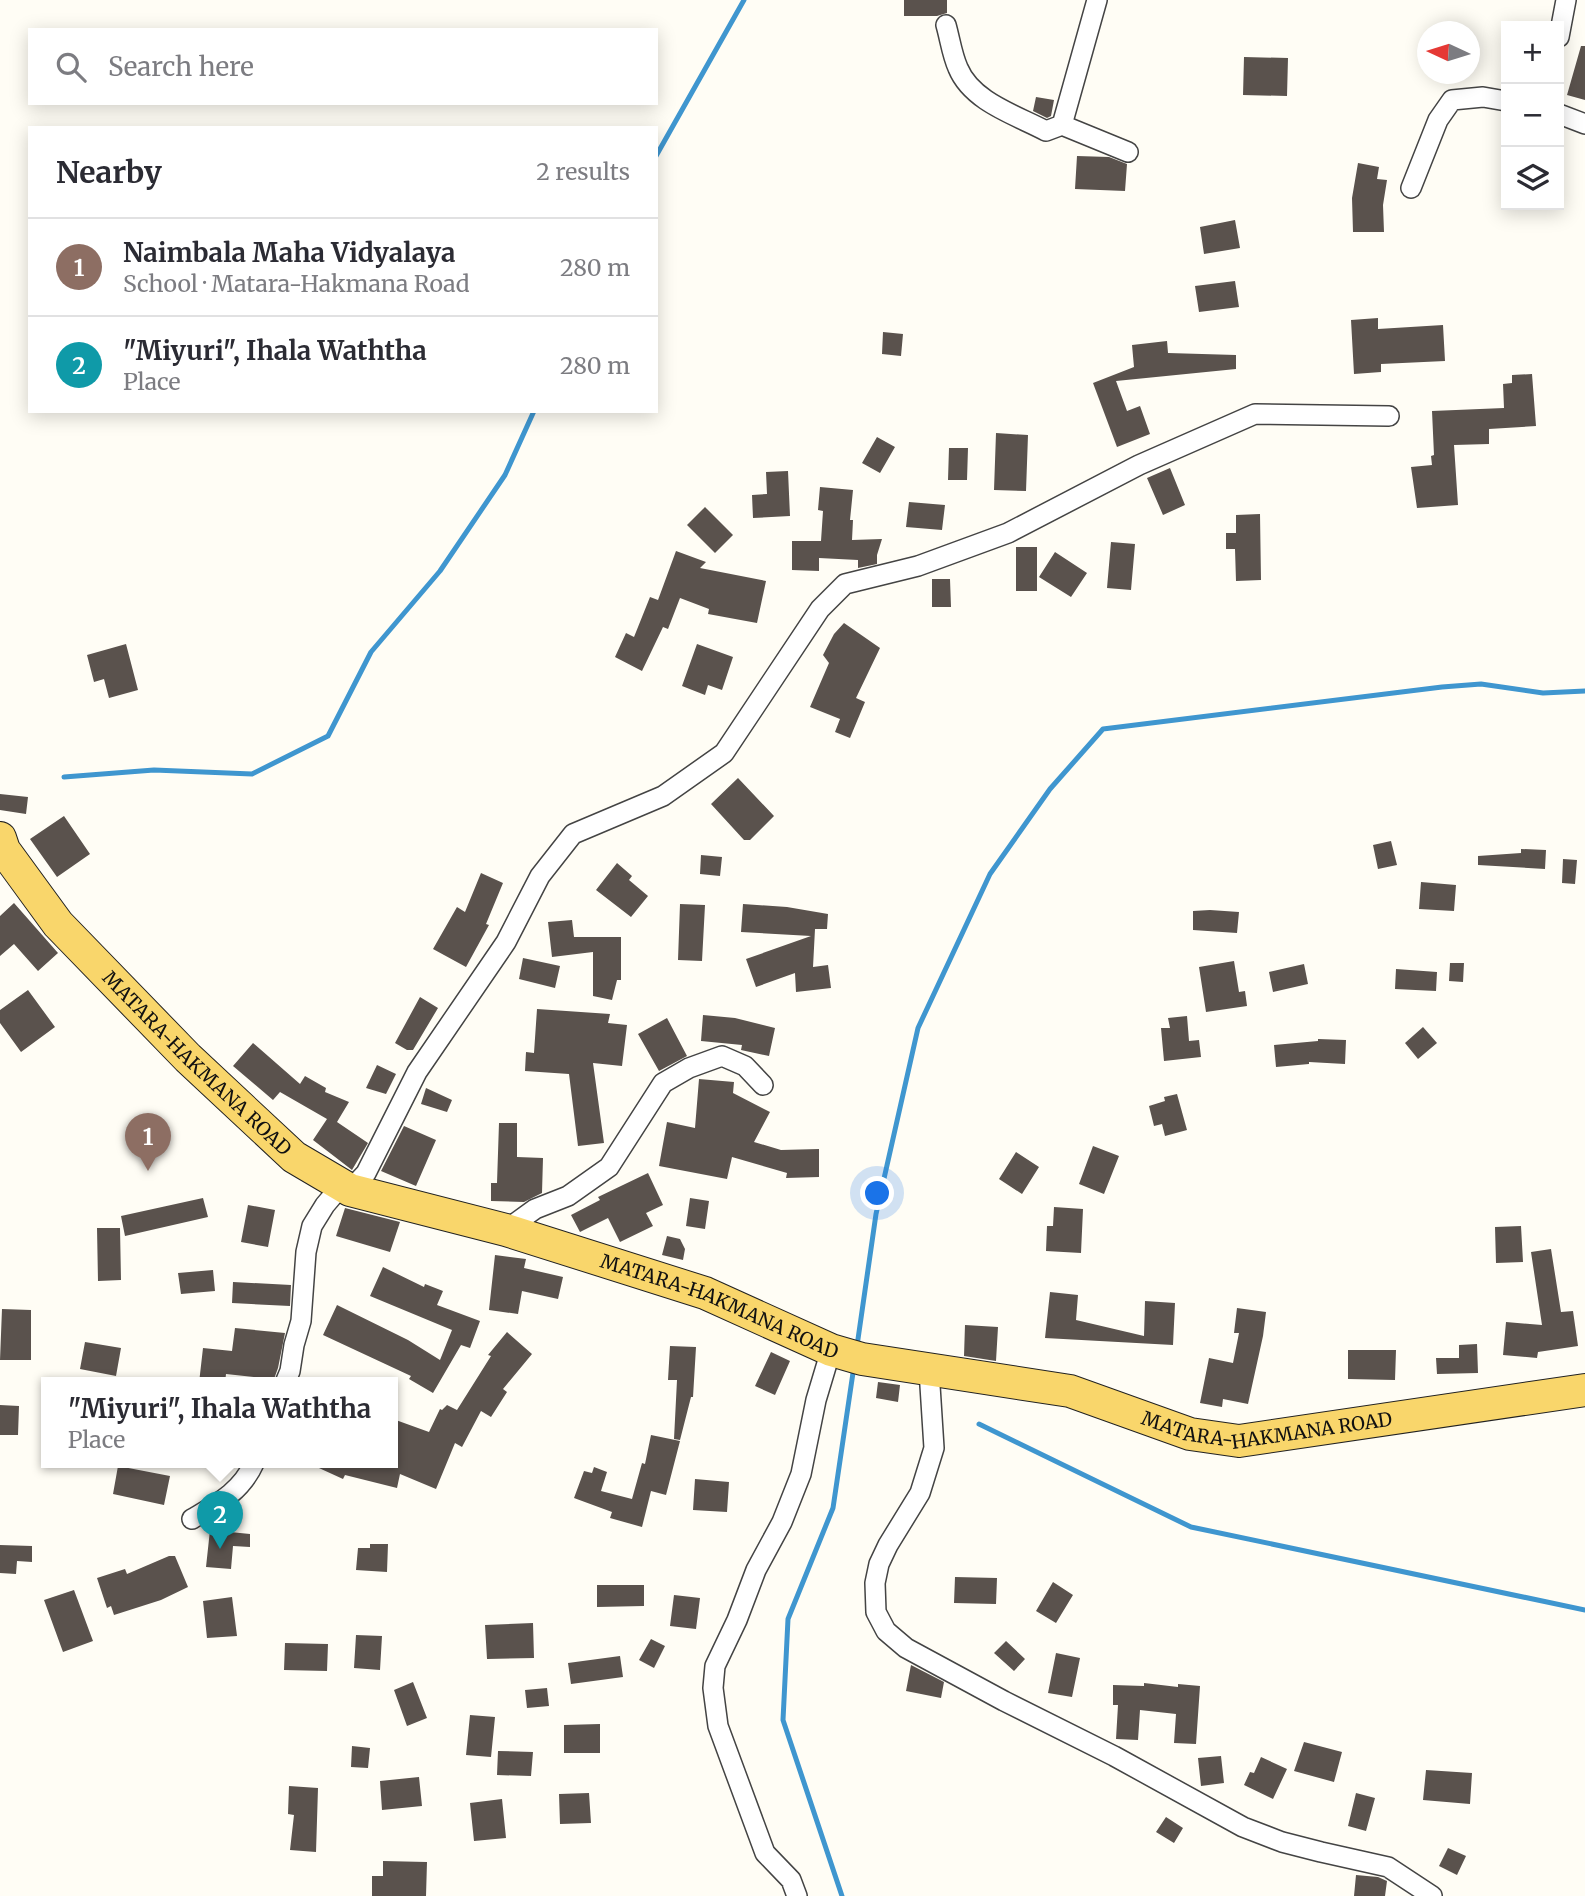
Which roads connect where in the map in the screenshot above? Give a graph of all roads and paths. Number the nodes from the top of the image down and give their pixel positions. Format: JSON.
{"nodes":[{"id":1,"x":1097,"y":0,"type":"edge"},
{"id":2,"x":1566,"y":0,"type":"edge"},
{"id":3,"x":1562,"y":21,"type":"edge"},
{"id":4,"x":946,"y":25,"type":"dead end"},
{"id":5,"x":1501,"y":100,"type":"edge"},
{"id":6,"x":1564,"y":116,"type":"edge"},
{"id":7,"x":1585,"y":124,"type":"edge"},
{"id":8,"x":1062,"y":125,"type":"junction"},
{"id":9,"x":1128,"y":152,"type":"dead end"},
{"id":10,"x":1412,"y":188,"type":"dead end"},
{"id":11,"x":1389,"y":416,"type":"dead end"},
{"id":12,"x":1,"y":850,"type":"edge"},
{"id":13,"x":763,"y":1084,"type":"dead end"},
{"id":14,"x":346,"y":1188,"type":"junction"},
{"id":15,"x":506,"y":1230,"type":"junction"},
{"id":16,"x":831,"y":1350,"type":"junction"},
{"id":17,"x":929,"y":1370,"type":"junction"},
{"id":18,"x":288,"y":1377,"type":"edge"},
{"id":19,"x":1585,"y":1390,"type":"edge"},
{"id":20,"x":252,"y":1468,"type":"edge"},
{"id":21,"x":192,"y":1519,"type":"dead end"},
{"id":22,"x":797,"y":1896,"type":"edge"},
{"id":23,"x":1432,"y":1896,"type":"edge"}],
"edges":[{"from":1,"to":8,"type":"street"},
{"from":2,"to":3,"type":"street"},
{"from":4,"to":8,"type":"street"},
{"from":5,"to":10,"type":"street"},
{"from":6,"to":7,"type":"street"},
{"from":8,"to":9,"type":"street"},
{"from":11,"to":14,"type":"street"},
{"from":12,"to":14,"type":"main road","name":"MATARA-HAKMANA ROAD"},
{"from":13,"to":15,"type":"street"},
{"from":14,"to":15,"type":"main road","name":"MATARA-HAKMANA ROAD"},
{"from":14,"to":18,"type":"street"},
{"from":15,"to":16,"type":"main road","name":"MATARA-HAKMANA ROAD"},
{"from":16,"to":17,"type":"main road","name":"MATARA-HAKMANA ROAD"},
{"from":16,"to":22,"type":"street"},
{"from":17,"to":19,"type":"main road","name":"MATARA-HAKMANA ROAD"},
{"from":17,"to":23,"type":"street"},
{"from":20,"to":21,"type":"street"}]}
